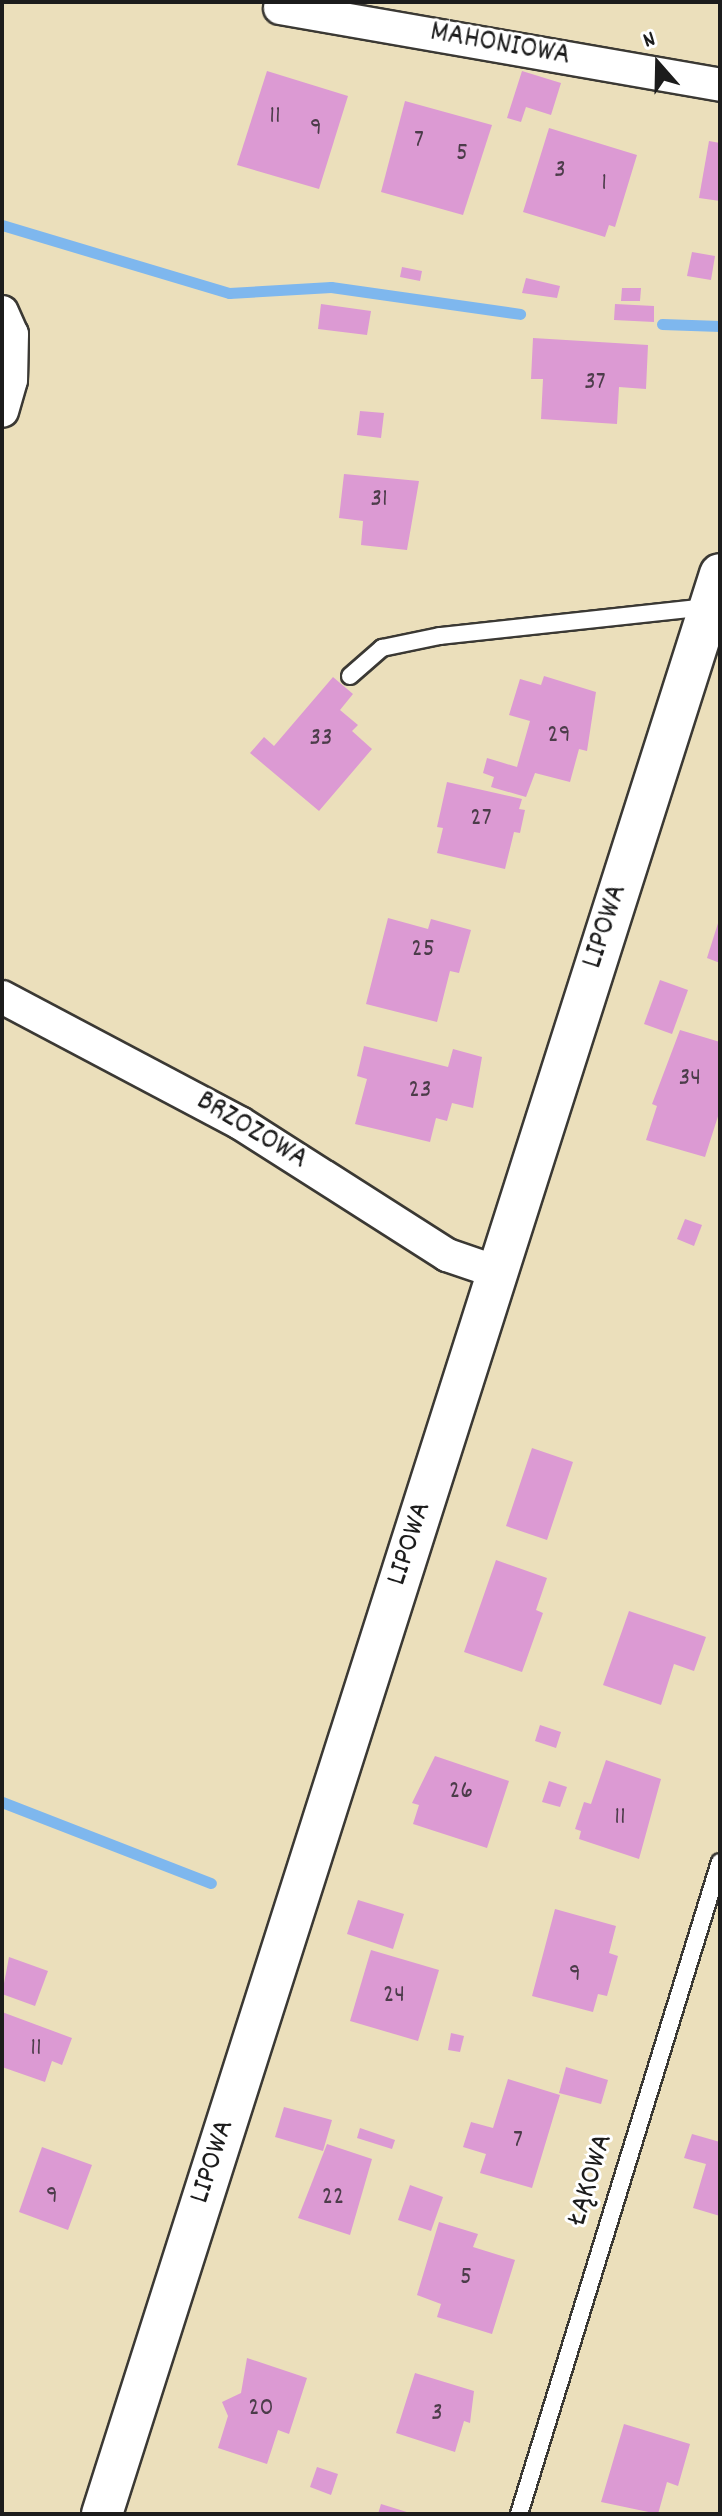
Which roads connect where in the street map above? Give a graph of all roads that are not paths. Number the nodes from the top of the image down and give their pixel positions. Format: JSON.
{"nodes":[{"id":1,"x":280,"y":8,"type":"dead end"},
{"id":2,"x":720,"y":85,"type":"edge"},
{"id":3,"x":2,"y":312,"type":"edge"},
{"id":4,"x":2,"y":411,"type":"edge"},
{"id":5,"x":715,"y":591,"type":"edge"},
{"id":6,"x":350,"y":676,"type":"dead end"},
{"id":7,"x":2,"y":997,"type":"edge"},
{"id":8,"x":497,"y":1272,"type":"junction"},
{"id":9,"x":720,"y":1862,"type":"edge"},
{"id":10,"x":102,"y":2514,"type":"edge"},
{"id":11,"x":519,"y":2514,"type":"edge"}],
"edges":[{"from":1,"to":2,"type":"street","name":"MAHONIOWA"},
{"from":3,"to":4,"type":"street"},
{"from":5,"to":6,"type":"lane"},
{"from":5,"to":8,"type":"street","name":"LIPOWA"},
{"from":7,"to":8,"type":"street","name":"BRZOZOWA"},
{"from":8,"to":10,"type":"street","name":"LIPOWA"},
{"from":9,"to":11,"type":"lane","name":"ŁĄKOWA"}]}
